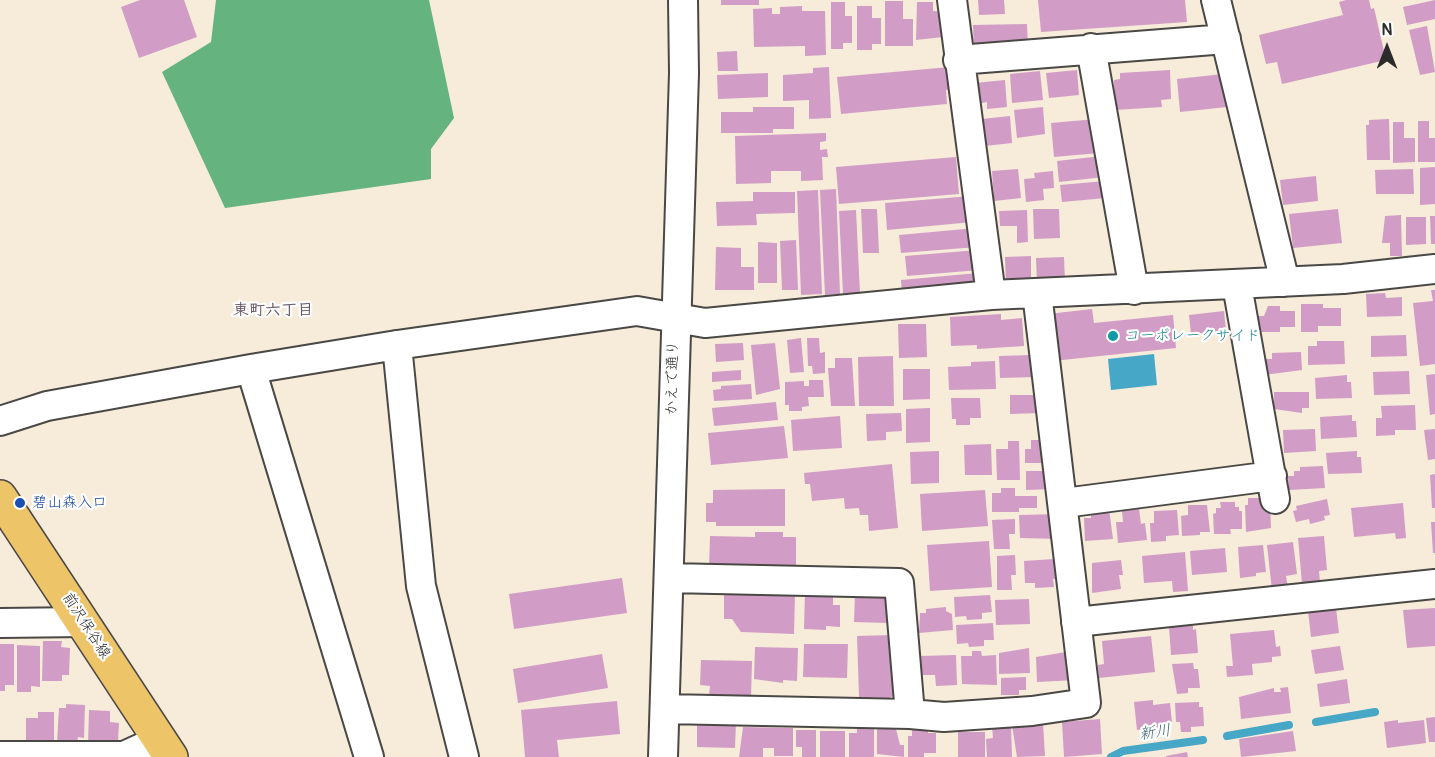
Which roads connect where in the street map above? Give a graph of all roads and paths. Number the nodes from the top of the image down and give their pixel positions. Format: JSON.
{"nodes":[{"id":1,"x":683,"y":0,"type":"edge"},
{"id":2,"x":952,"y":0,"type":"edge"},
{"id":3,"x":1216,"y":0,"type":"edge"},
{"id":4,"x":1226,"y":39,"type":"junction"},
{"id":5,"x":1091,"y":48,"type":"junction"},
{"id":6,"x":958,"y":60,"type":"junction"},
{"id":7,"x":1435,"y":269,"type":"edge"},
{"id":8,"x":1285,"y":282,"type":"junction"},
{"id":9,"x":1238,"y":285,"type":"junction"},
{"id":10,"x":1134,"y":290,"type":"junction"},
{"id":11,"x":1037,"y":293,"type":"junction"},
{"id":12,"x":991,"y":295,"type":"junction"},
{"id":13,"x":675,"y":319,"type":"junction"},
{"id":14,"x":397,"y":345,"type":"junction"},
{"id":15,"x":251,"y":369,"type":"junction"},
{"id":16,"x":0,"y":421,"type":"edge"},
{"id":17,"x":0,"y":497,"type":"edge"},
{"id":18,"x":1064,"y":503,"type":"junction"},
{"id":19,"x":669,"y":578,"type":"junction"},
{"id":20,"x":1435,"y":584,"type":"edge"},
{"id":21,"x":84,"y":622,"type":"junction"},
{"id":22,"x":1076,"y":622,"type":"junction"},
{"id":23,"x":0,"y":623,"type":"edge"},
{"id":24,"x":665,"y":709,"type":"junction"},
{"id":25,"x":910,"y":714,"type":"junction"},
{"id":26,"x":165,"y":748,"type":"edge"},
{"id":27,"x":0,"y":756,"type":"edge"},
{"id":28,"x":369,"y":757,"type":"edge"},
{"id":29,"x":464,"y":757,"type":"edge"},
{"id":30,"x":663,"y":757,"type":"edge"}],
"edges":[{"from":1,"to":13,"type":"street","name":"かえで通り"},
{"from":2,"to":6,"type":"street"},
{"from":3,"to":4,"type":"street"},
{"from":4,"to":5,"type":"street"},
{"from":4,"to":8,"type":"street"},
{"from":5,"to":6,"type":"street"},
{"from":5,"to":10,"type":"street"},
{"from":6,"to":12,"type":"street"},
{"from":7,"to":8,"type":"street"},
{"from":8,"to":9,"type":"street"},
{"from":9,"to":10,"type":"street"},
{"from":9,"to":18,"type":"street"},
{"from":10,"to":11,"type":"street"},
{"from":11,"to":12,"type":"street"},
{"from":11,"to":18,"type":"street"},
{"from":12,"to":13,"type":"street"},
{"from":13,"to":14,"type":"street"},
{"from":13,"to":19,"type":"street","name":"かえで通り"},
{"from":14,"to":15,"type":"street"},
{"from":14,"to":29,"type":"street"},
{"from":15,"to":16,"type":"street"},
{"from":15,"to":28,"type":"street"},
{"from":17,"to":21,"type":"main road","name":"前沢保谷線"},
{"from":18,"to":22,"type":"street"},
{"from":19,"to":24,"type":"street","name":"かえで通り"},
{"from":19,"to":25,"type":"street"},
{"from":20,"to":22,"type":"street"},
{"from":21,"to":23,"type":"street"},
{"from":21,"to":26,"type":"main road","name":"前沢保谷線"},
{"from":22,"to":25,"type":"street"},
{"from":24,"to":25,"type":"street"},
{"from":24,"to":30,"type":"street","name":"かえで通り"},
{"from":26,"to":27,"type":"street"}]}
